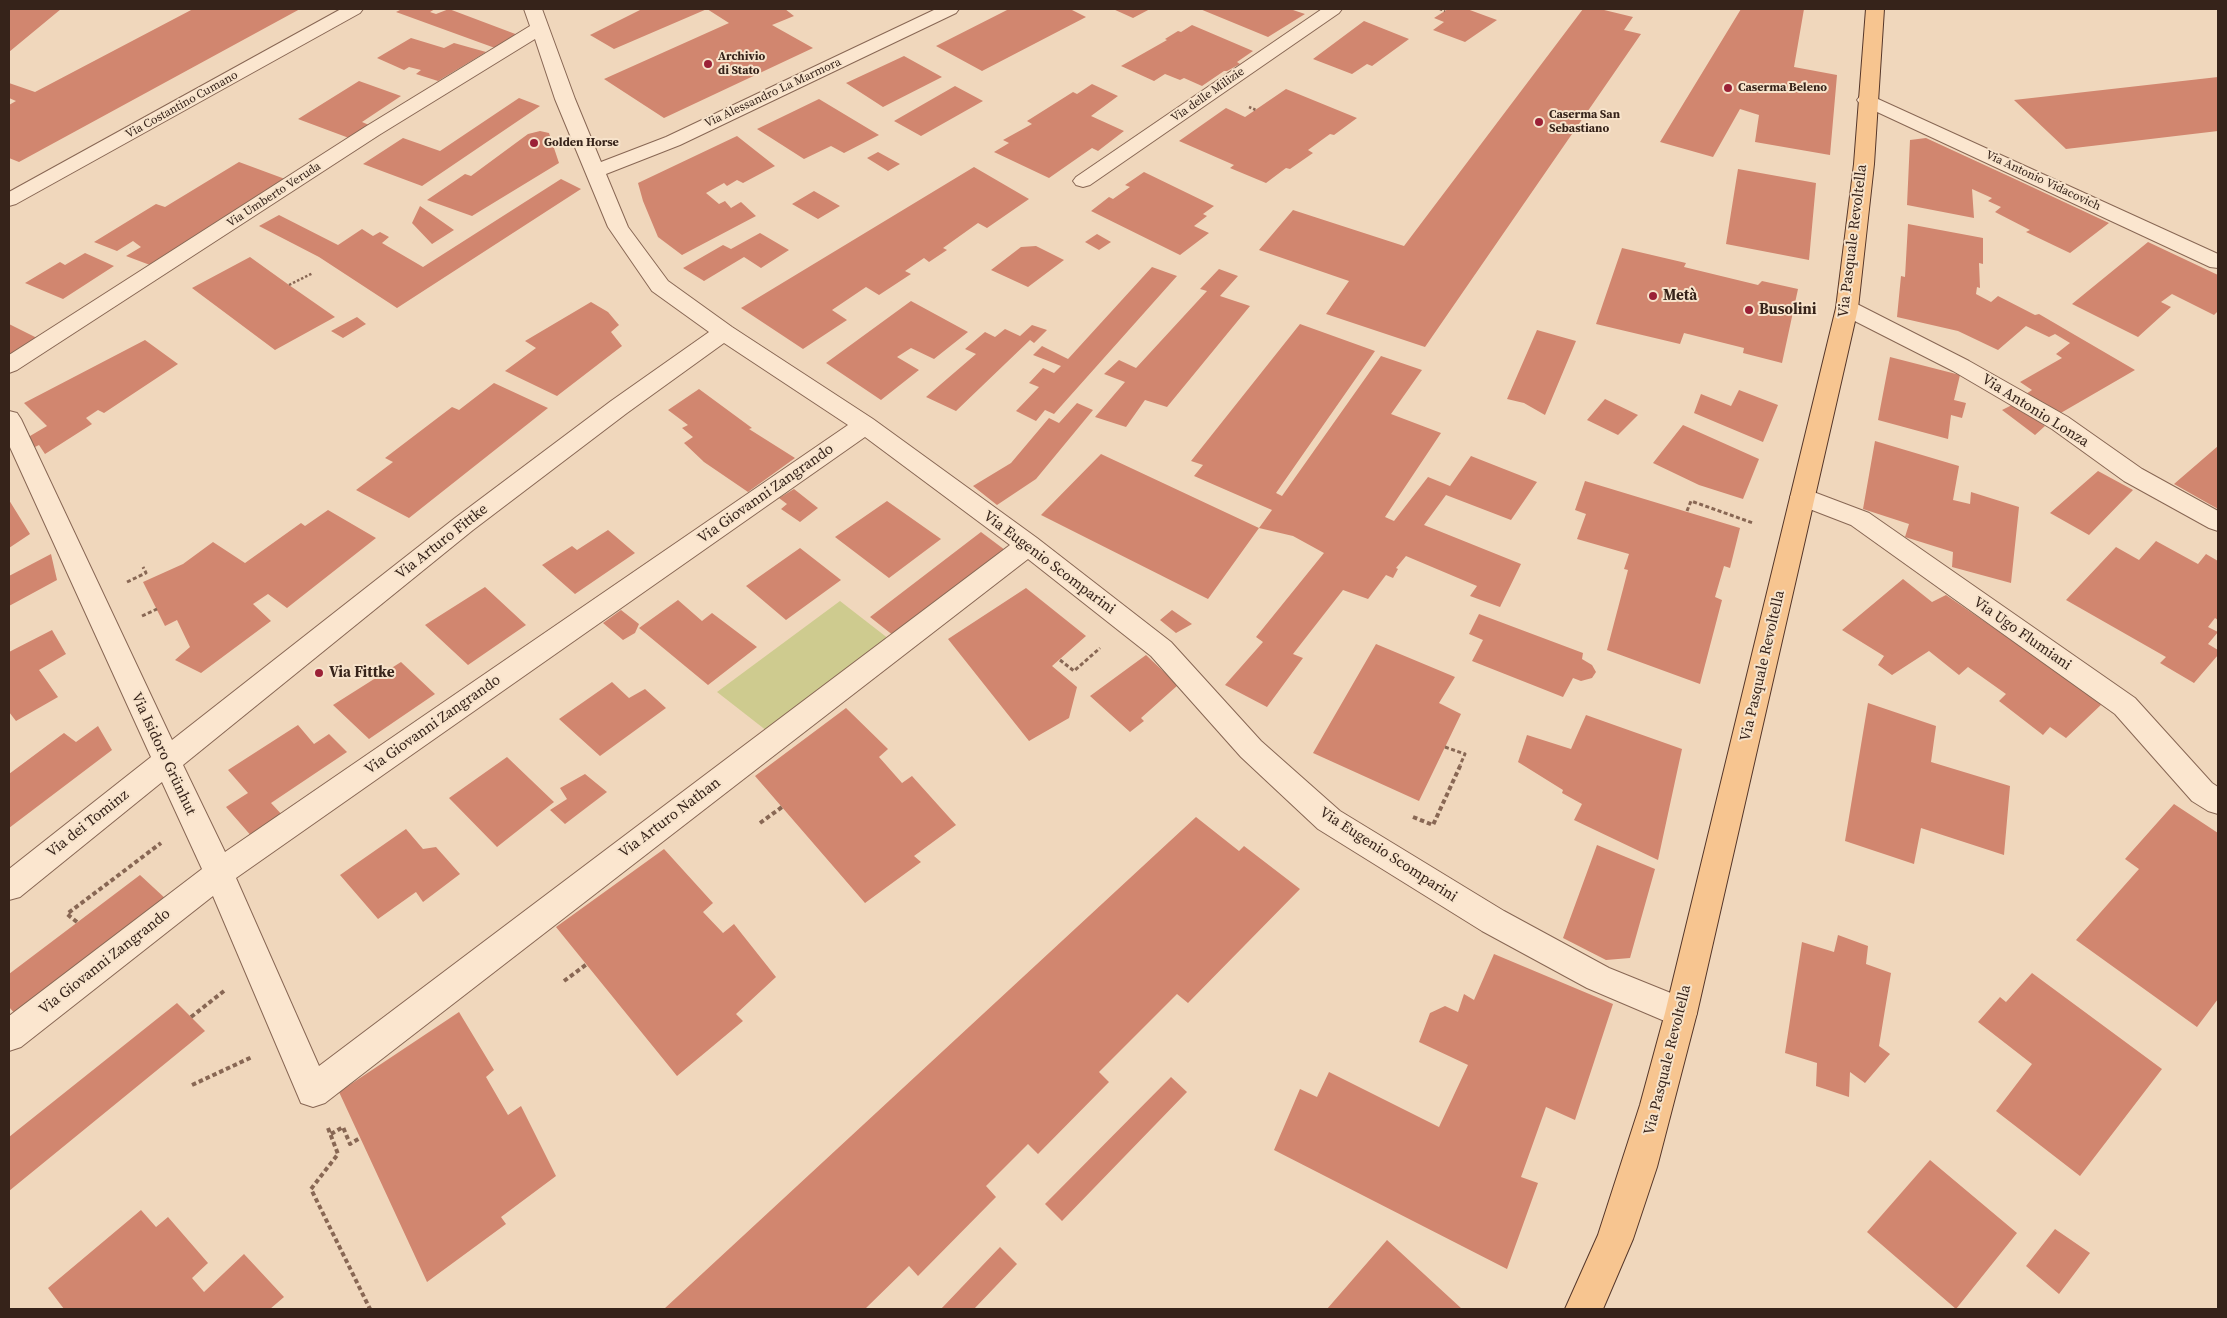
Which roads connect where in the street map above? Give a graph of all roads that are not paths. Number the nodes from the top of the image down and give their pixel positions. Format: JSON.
{"nodes":[{"id":1,"x":354,"y":9,"type":"edge"},
{"id":2,"x":533,"y":9,"type":"edge"},
{"id":3,"x":950,"y":9,"type":"edge"},
{"id":4,"x":1333,"y":9,"type":"edge"},
{"id":5,"x":1875,"y":9,"type":"edge"},
{"id":6,"x":540,"y":28,"type":"junction"},
{"id":7,"x":1867,"y":100,"type":"junction"},
{"id":8,"x":594,"y":172,"type":"junction"},
{"id":9,"x":1082,"y":181,"type":"dead end"},
{"id":10,"x":9,"y":200,"type":"edge"},
{"id":11,"x":2218,"y":262,"type":"edge"},
{"id":12,"x":1847,"y":308,"type":"junction"},
{"id":13,"x":724,"y":332,"type":"junction"},
{"id":14,"x":9,"y":365,"type":"edge"},
{"id":15,"x":9,"y":418,"type":"edge"},
{"id":16,"x":865,"y":425,"type":"junction"},
{"id":17,"x":1803,"y":497,"type":"junction"},
{"id":18,"x":2218,"y":522,"type":"edge"},
{"id":19,"x":1028,"y":545,"type":"junction"},
{"id":20,"x":167,"y":762,"type":"junction"},
{"id":21,"x":2218,"y":802,"type":"edge"},
{"id":22,"x":219,"y":873,"type":"junction"},
{"id":23,"x":9,"y":886,"type":"edge"},
{"id":24,"x":1682,"y":1013,"type":"junction"},
{"id":25,"x":9,"y":1036,"type":"edge"},
{"id":26,"x":313,"y":1091,"type":"joint"},
{"id":27,"x":1584,"y":1309,"type":"edge"}],
"edges":[{"from":1,"to":10,"type":"street","name":"Via Costantino Cumano"},
{"from":2,"to":6,"type":"street","name":"Via Eugenio Scomparini"},
{"from":3,"to":8,"type":"street","name":"Via Alessandro La Marmora"},
{"from":4,"to":9,"type":"street","name":"Via delle Milizie"},
{"from":5,"to":7,"type":"main road","name":"Via Pasquale Revoltella"},
{"from":6,"to":8,"type":"street","name":"Via Eugenio Scomparini"},
{"from":6,"to":14,"type":"street","name":"Via Umberto Veruda"},
{"from":7,"to":11,"type":"street","name":"Via Antonio Vidacovich"},
{"from":7,"to":12,"type":"main road","name":"Via Pasquale Revoltella"},
{"from":8,"to":13,"type":"street","name":"Via Eugenio Scomparini"},
{"from":12,"to":17,"type":"main road","name":"Via Pasquale Revoltella"},
{"from":12,"to":18,"type":"street","name":"Via Antonio Lonza"},
{"from":13,"to":16,"type":"street","name":"Via Eugenio Scomparini"},
{"from":13,"to":20,"type":"street","name":"Via Arturo Fittke"},
{"from":15,"to":20,"type":"street","name":"Via Isidoro Grünhut"},
{"from":16,"to":19,"type":"street","name":"Via Eugenio Scomparini"},
{"from":16,"to":22,"type":"street","name":"Via Giovanni Zangrando"},
{"from":17,"to":21,"type":"street","name":"Via Ugo Flumiani"},
{"from":17,"to":24,"type":"main road","name":"Via Pasquale Revoltella"},
{"from":19,"to":24,"type":"street","name":"Via Eugenio Scomparini"},
{"from":19,"to":26,"type":"street","name":"Via Arturo Nathan"},
{"from":20,"to":22,"type":"street","name":"Via Isidoro Grünhut"},
{"from":20,"to":23,"type":"street","name":"Via dei Tominz"},
{"from":22,"to":25,"type":"street","name":"Via Giovanni Zangrando"},
{"from":22,"to":26,"type":"street","name":"Via Isidoro Grünhut"},
{"from":24,"to":27,"type":"main road","name":"Via Pasquale Revoltella"}]}
